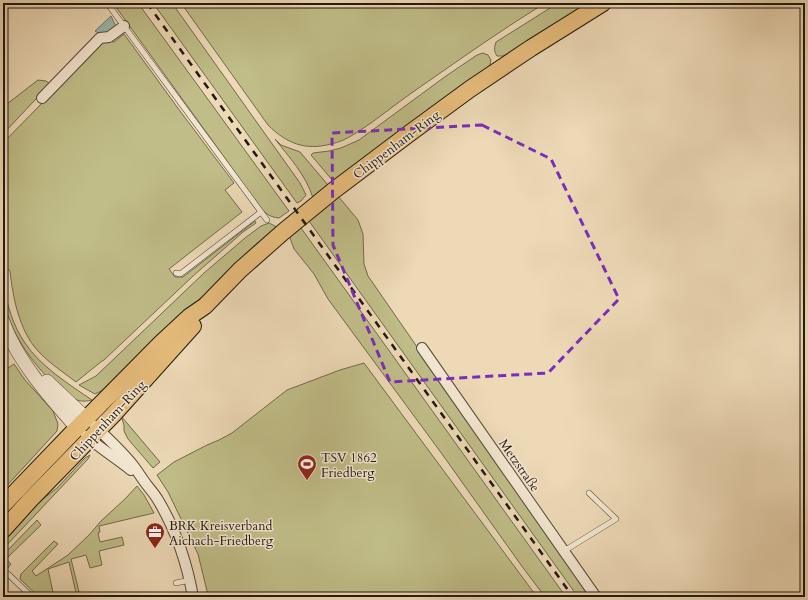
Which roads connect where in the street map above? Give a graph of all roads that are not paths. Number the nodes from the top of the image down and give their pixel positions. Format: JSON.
{"nodes":[{"id":1,"x":107,"y":3,"type":"edge"},
{"id":2,"x":603,"y":3,"type":"edge"},
{"id":3,"x":124,"y":26,"type":"junction"},
{"id":4,"x":42,"y":98,"type":"dead end"},
{"id":5,"x":261,"y":212,"type":"junction"},
{"id":6,"x":267,"y":220,"type":"dead end"},
{"id":7,"x":176,"y":273,"type":"dead end"},
{"id":8,"x":205,"y":306,"type":"junction"},
{"id":9,"x":3,"y":321,"type":"edge"},
{"id":10,"x":422,"y":348,"type":"dead end"},
{"id":11,"x":82,"y":423,"type":"junction"},
{"id":12,"x":94,"y":435,"type":"junction"},
{"id":13,"x":589,"y":493,"type":"dead end"},
{"id":14,"x":3,"y":505,"type":"edge"},
{"id":15,"x":3,"y":530,"type":"edge"},
{"id":16,"x":564,"y":551,"type":"junction"},
{"id":17,"x":8,"y":574,"type":"dead end"},
{"id":18,"x":190,"y":580,"type":"junction"},
{"id":19,"x":176,"y":583,"type":"dead end"},
{"id":20,"x":32,"y":597,"type":"edge"},
{"id":21,"x":193,"y":597,"type":"edge"},
{"id":22,"x":596,"y":597,"type":"edge"}],
"edges":[{"from":1,"to":3,"type":"lane"},
{"from":2,"to":8,"type":"main road","name":"Chippenham-Ring"},
{"from":3,"to":4,"type":"street"},
{"from":3,"to":5,"type":"lane"},
{"from":5,"to":6,"type":"lane"},
{"from":5,"to":7,"type":"lane"},
{"from":8,"to":11,"type":"main road","name":"Chippenham-Ring"},
{"from":8,"to":12,"type":"main road","name":"Chippenham-Ring"},
{"from":9,"to":11,"type":"street"},
{"from":10,"to":16,"type":"street","name":"Metzstraße"},
{"from":11,"to":12,"type":"street"},
{"from":11,"to":14,"type":"main road","name":"Chippenham-Ring"},
{"from":12,"to":15,"type":"main road","name":"Chippenham-Ring"},
{"from":12,"to":18,"type":"street"},
{"from":13,"to":16,"type":"lane"},
{"from":16,"to":22,"type":"street","name":"Metzstraße"},
{"from":17,"to":20,"type":"lane"},
{"from":18,"to":19,"type":"lane"},
{"from":18,"to":21,"type":"street"}]}
